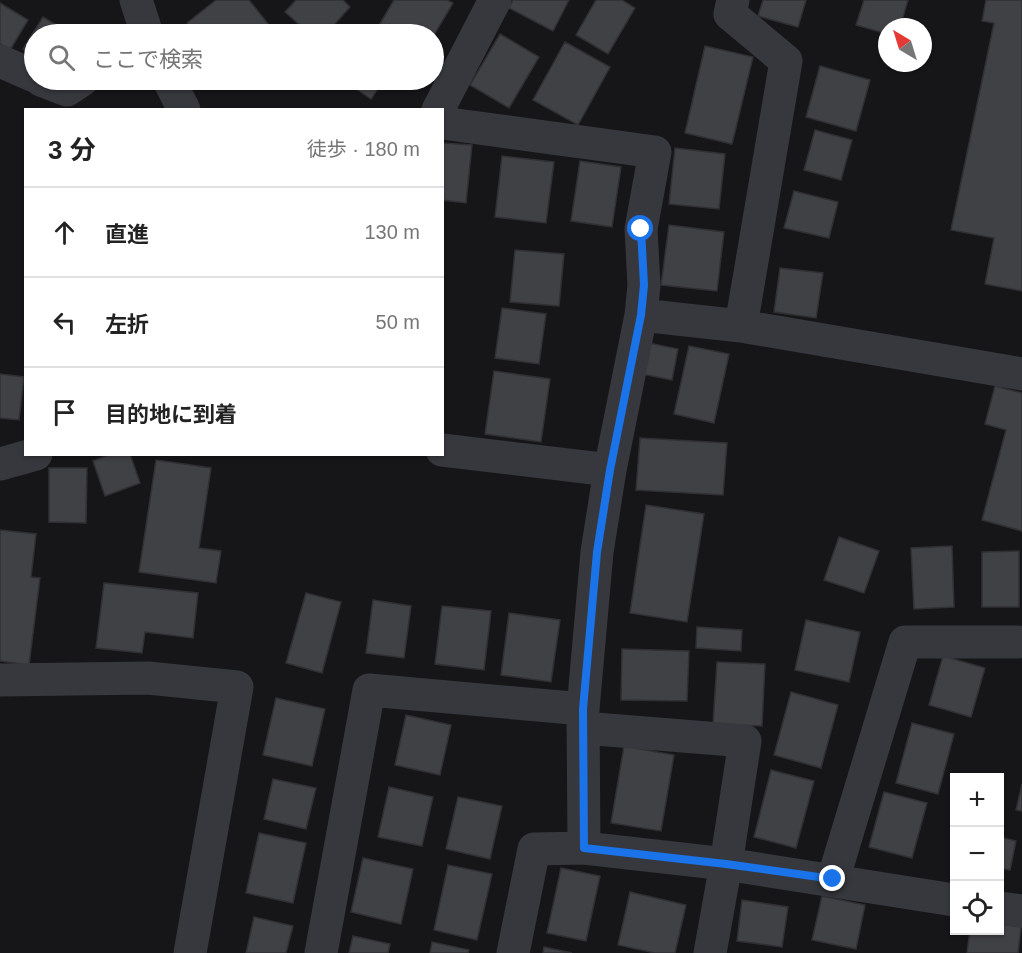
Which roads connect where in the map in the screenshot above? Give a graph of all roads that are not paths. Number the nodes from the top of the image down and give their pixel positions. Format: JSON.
{"nodes":[{"id":1,"x":136,"y":0,"type":"edge"},
{"id":2,"x":495,"y":0,"type":"edge"},
{"id":3,"x":733,"y":0,"type":"edge"},
{"id":4,"x":143,"y":24,"type":"edge"},
{"id":5,"x":0,"y":61,"type":"edge"},
{"id":6,"x":24,"y":72,"type":"edge"},
{"id":7,"x":174,"y":90,"type":"edge"},
{"id":8,"x":183,"y":108,"type":"edge"},
{"id":9,"x":439,"y":108,"type":"edge"},
{"id":10,"x":444,"y":123,"type":"edge"},
{"id":11,"x":641,"y":315,"type":"junction"},
{"id":12,"x":741,"y":326,"type":"junction"},
{"id":13,"x":1022,"y":375,"type":"edge"},
{"id":14,"x":444,"y":450,"type":"edge"},
{"id":15,"x":29,"y":456,"type":"edge"},
{"id":16,"x":0,"y":464,"type":"edge"},
{"id":17,"x":610,"y":470,"type":"junction"},
{"id":18,"x":1018,"y":642,"type":"dead end"},
{"id":19,"x":0,"y":680,"type":"edge"},
{"id":20,"x":583,"y":718,"type":"junction"},
{"id":21,"x":584,"y":848,"type":"junction"},
{"id":22,"x":726,"y":864,"type":"junction"},
{"id":23,"x":833,"y":879,"type":"junction"},
{"id":24,"x":950,"y":899,"type":"edge"},
{"id":25,"x":1004,"y":909,"type":"edge"},
{"id":26,"x":1022,"y":911,"type":"edge"},
{"id":27,"x":189,"y":953,"type":"edge"},
{"id":28,"x":321,"y":953,"type":"edge"},
{"id":29,"x":513,"y":953,"type":"edge"},
{"id":30,"x":710,"y":953,"type":"edge"}],
"edges":[{"from":1,"to":4,"type":"street"},
{"from":2,"to":9,"type":"street"},
{"from":3,"to":12,"type":"street"},
{"from":5,"to":6,"type":"street"},
{"from":7,"to":8,"type":"street"},
{"from":10,"to":11,"type":"street"},
{"from":11,"to":12,"type":"street"},
{"from":11,"to":17,"type":"street"},
{"from":12,"to":13,"type":"street"},
{"from":14,"to":17,"type":"street"},
{"from":15,"to":16,"type":"street"},
{"from":17,"to":20,"type":"street"},
{"from":18,"to":23,"type":"street"},
{"from":19,"to":27,"type":"street"},
{"from":20,"to":21,"type":"street"},
{"from":20,"to":22,"type":"street"},
{"from":20,"to":28,"type":"street"},
{"from":21,"to":22,"type":"street"},
{"from":21,"to":29,"type":"street"},
{"from":22,"to":23,"type":"street"},
{"from":22,"to":30,"type":"street"},
{"from":23,"to":24,"type":"street"},
{"from":25,"to":26,"type":"street"}]}
